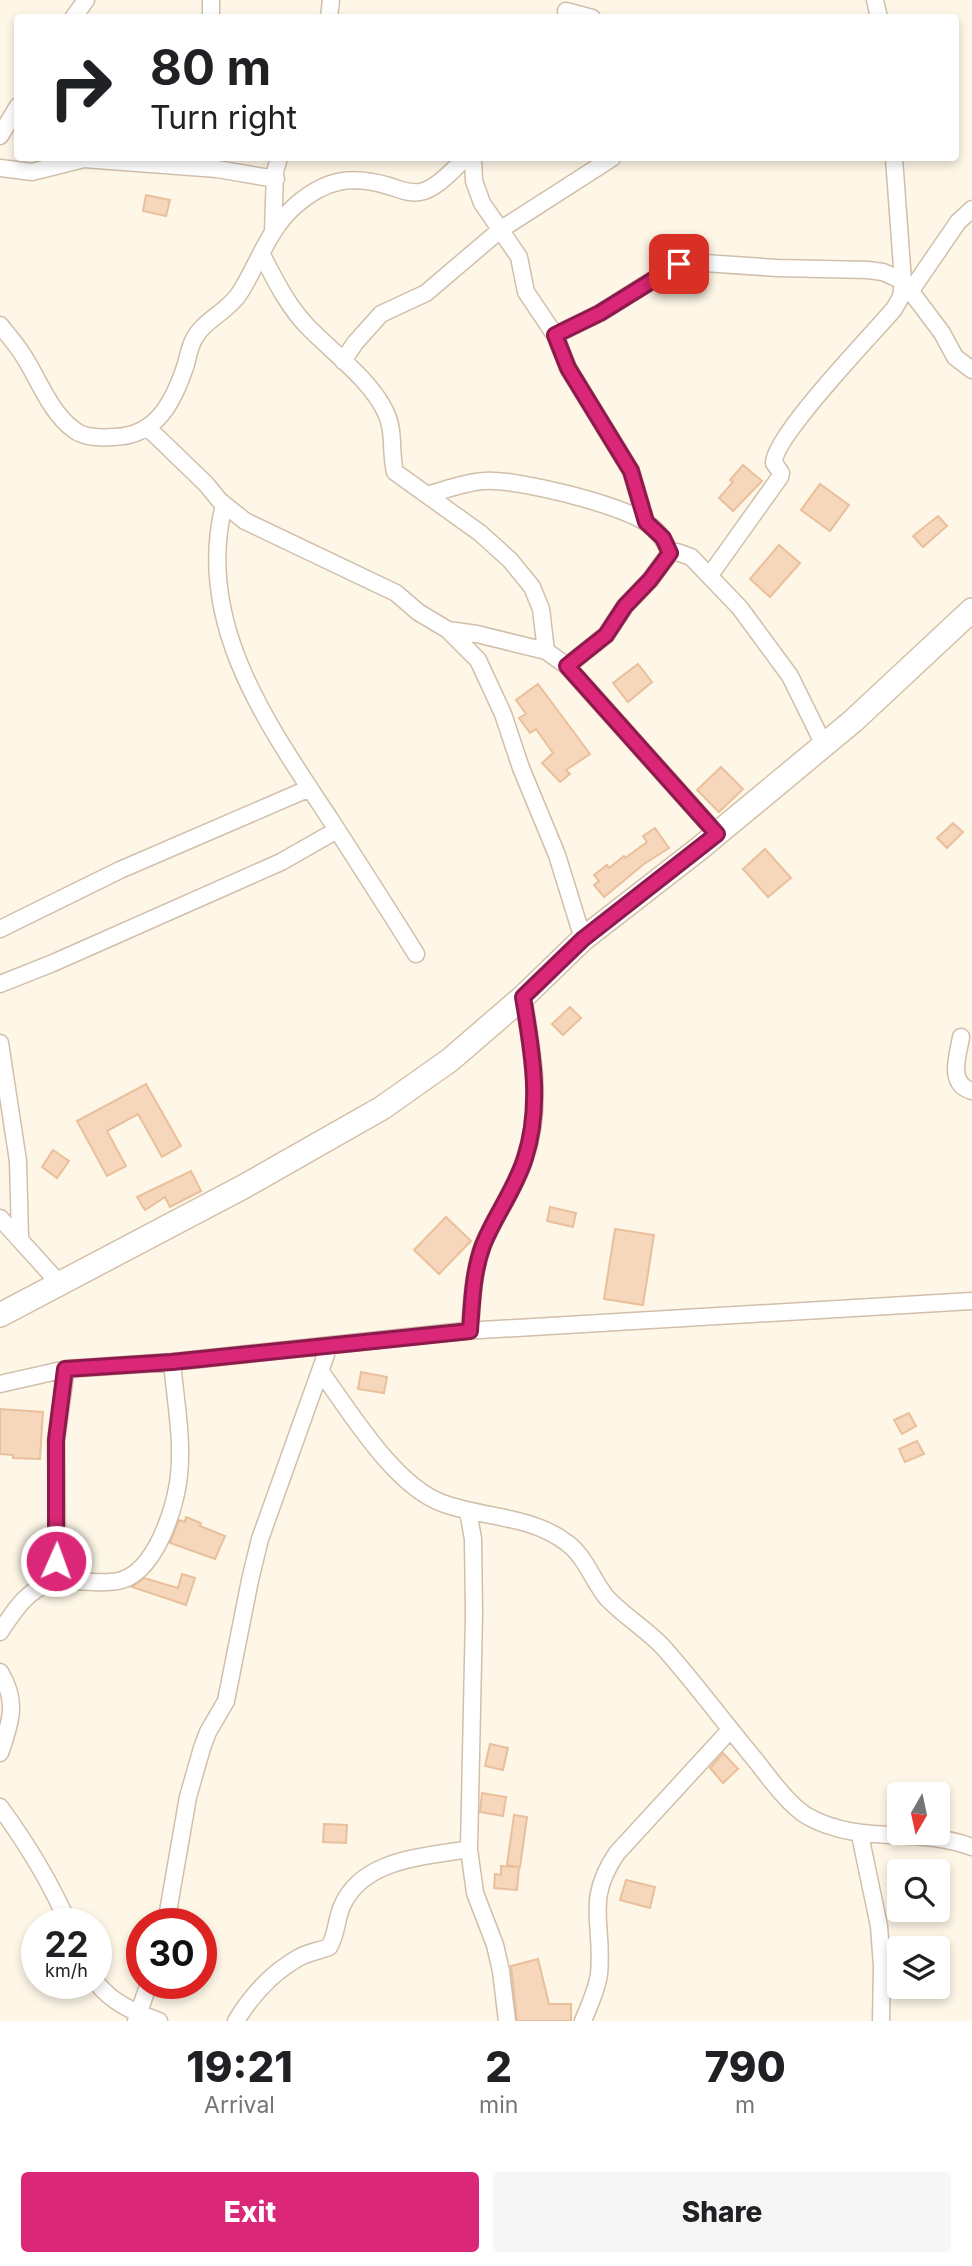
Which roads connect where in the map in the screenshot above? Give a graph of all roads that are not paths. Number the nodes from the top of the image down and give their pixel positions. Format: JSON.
{"nodes":[{"id":1,"x":14,"y":113,"type":"edge"},
{"id":2,"x":0,"y":136,"type":"edge"},
{"id":3,"x":76,"y":161,"type":"edge"},
{"id":4,"x":111,"y":161,"type":"edge"},
{"id":5,"x":462,"y":161,"type":"edge"},
{"id":6,"x":473,"y":161,"type":"edge"},
{"id":7,"x":607,"y":161,"type":"edge"},
{"id":8,"x":894,"y":161,"type":"edge"},
{"id":9,"x":274,"y":167,"type":"edge"},
{"id":10,"x":0,"y":168,"type":"edge"},
{"id":11,"x":972,"y":209,"type":"edge"},
{"id":12,"x":500,"y":230,"type":"junction"},
{"id":13,"x":273,"y":232,"type":"junction"},
{"id":14,"x":261,"y":253,"type":"junction"},
{"id":15,"x":907,"y":286,"type":"junction"},
{"id":16,"x":0,"y":326,"type":"edge"},
{"id":17,"x":555,"y":335,"type":"junction"},
{"id":18,"x":343,"y":361,"type":"junction"},
{"id":19,"x":972,"y":370,"type":"edge"},
{"id":20,"x":148,"y":428,"type":"junction"},
{"id":21,"x":427,"y":495,"type":"junction"},
{"id":22,"x":224,"y":505,"type":"junction"},
{"id":23,"x":646,"y":522,"type":"junction"},
{"id":24,"x":670,"y":553,"type":"junction"},
{"id":25,"x":710,"y":575,"type":"junction"},
{"id":26,"x":972,"y":610,"type":"edge"},
{"id":27,"x":448,"y":631,"type":"junction"},
{"id":28,"x":546,"y":651,"type":"junction"},
{"id":29,"x":567,"y":666,"type":"junction"},
{"id":30,"x":824,"y":745,"type":"junction"},
{"id":31,"x":310,"y":788,"type":"junction"},
{"id":32,"x":337,"y":830,"type":"junction"},
{"id":33,"x":717,"y":834,"type":"junction"},
{"id":34,"x":0,"y":929,"type":"edge"},
{"id":35,"x":583,"y":939,"type":"junction"},
{"id":36,"x":416,"y":954,"type":"dead end"},
{"id":37,"x":0,"y":984,"type":"edge"},
{"id":38,"x":523,"y":997,"type":"junction"},
{"id":39,"x":961,"y":1037,"type":"dead end"},
{"id":40,"x":0,"y":1043,"type":"edge"},
{"id":41,"x":972,"y":1091,"type":"edge"},
{"id":42,"x":0,"y":1116,"type":"edge"},
{"id":43,"x":14,"y":1131,"type":"junction"},
{"id":44,"x":0,"y":1218,"type":"edge"},
{"id":45,"x":20,"y":1238,"type":"junction"},
{"id":46,"x":60,"y":1284,"type":"junction"},
{"id":47,"x":972,"y":1301,"type":"edge"},
{"id":48,"x":0,"y":1315,"type":"edge"},
{"id":49,"x":470,"y":1331,"type":"junction"},
{"id":50,"x":329,"y":1346,"type":"junction"},
{"id":51,"x":172,"y":1362,"type":"junction"},
{"id":52,"x":65,"y":1369,"type":"junction"},
{"id":53,"x":321,"y":1372,"type":"junction"},
{"id":54,"x":0,"y":1384,"type":"edge"},
{"id":55,"x":468,"y":1511,"type":"junction"},
{"id":56,"x":54,"y":1582,"type":"junction"},
{"id":57,"x":0,"y":1632,"type":"edge"},
{"id":58,"x":0,"y":1672,"type":"edge"},
{"id":59,"x":730,"y":1730,"type":"junction"},
{"id":60,"x":0,"y":1753,"type":"edge"},
{"id":61,"x":0,"y":1807,"type":"edge"},
{"id":62,"x":860,"y":1835,"type":"junction"},
{"id":63,"x":964,"y":1839,"type":"edge"},
{"id":64,"x":972,"y":1847,"type":"edge"},
{"id":65,"x":469,"y":1849,"type":"junction"},
{"id":66,"x":62,"y":1908,"type":"edge"},
{"id":67,"x":169,"y":1908,"type":"edge"},
{"id":68,"x":111,"y":1999,"type":"edge"},
{"id":69,"x":143,"y":1999,"type":"edge"},
{"id":70,"x":137,"y":2017,"type":"edge"},
{"id":71,"x":159,"y":2021,"type":"edge"},
{"id":72,"x":236,"y":2021,"type":"edge"},
{"id":73,"x":507,"y":2021,"type":"edge"},
{"id":74,"x":583,"y":2021,"type":"edge"},
{"id":75,"x":881,"y":2021,"type":"edge"}],
"edges":[{"from":1,"to":2,"type":"street"},
{"from":3,"to":10,"type":"street"},
{"from":4,"to":9,"type":"street"},
{"from":5,"to":13,"type":"street"},
{"from":6,"to":12,"type":"street"},
{"from":7,"to":12,"type":"street"},
{"from":8,"to":15,"type":"street"},
{"from":9,"to":13,"type":"street"},
{"from":11,"to":15,"type":"street"},
{"from":12,"to":17,"type":"street"},
{"from":12,"to":18,"type":"street"},
{"from":13,"to":14,"type":"street"},
{"from":14,"to":18,"type":"street"},
{"from":14,"to":20,"type":"street"},
{"from":15,"to":17,"type":"street"},
{"from":15,"to":19,"type":"street"},
{"from":15,"to":25,"type":"street"},
{"from":16,"to":20,"type":"street"},
{"from":17,"to":23,"type":"street"},
{"from":18,"to":21,"type":"street"},
{"from":20,"to":22,"type":"street"},
{"from":21,"to":23,"type":"street"},
{"from":21,"to":28,"type":"street"},
{"from":22,"to":27,"type":"street"},
{"from":22,"to":31,"type":"street"},
{"from":23,"to":24,"type":"street"},
{"from":24,"to":25,"type":"street"},
{"from":24,"to":29,"type":"street"},
{"from":25,"to":30,"type":"street"},
{"from":26,"to":30,"type":"street"},
{"from":27,"to":28,"type":"street"},
{"from":27,"to":35,"type":"street"},
{"from":28,"to":29,"type":"street"},
{"from":29,"to":33,"type":"street"},
{"from":30,"to":33,"type":"street"},
{"from":31,"to":32,"type":"street"},
{"from":31,"to":34,"type":"street"},
{"from":32,"to":36,"type":"street"},
{"from":32,"to":37,"type":"street"},
{"from":33,"to":35,"type":"street"},
{"from":35,"to":38,"type":"street"},
{"from":38,"to":46,"type":"street"},
{"from":38,"to":49,"type":"street"},
{"from":39,"to":41,"type":"street"},
{"from":40,"to":43,"type":"street"},
{"from":42,"to":43,"type":"street"},
{"from":43,"to":45,"type":"street"},
{"from":44,"to":45,"type":"street"},
{"from":45,"to":46,"type":"street"},
{"from":46,"to":48,"type":"street"},
{"from":47,"to":49,"type":"street"},
{"from":49,"to":50,"type":"street"},
{"from":50,"to":51,"type":"street"},
{"from":50,"to":53,"type":"street"},
{"from":51,"to":52,"type":"street"},
{"from":51,"to":56,"type":"street"},
{"from":52,"to":54,"type":"street"},
{"from":52,"to":56,"type":"street"},
{"from":53,"to":55,"type":"street"},
{"from":53,"to":67,"type":"street"},
{"from":55,"to":59,"type":"street"},
{"from":55,"to":65,"type":"street"},
{"from":56,"to":57,"type":"street"},
{"from":58,"to":60,"type":"street"},
{"from":59,"to":62,"type":"street"},
{"from":59,"to":74,"type":"street"},
{"from":61,"to":66,"type":"street"},
{"from":62,"to":63,"type":"street"},
{"from":62,"to":75,"type":"street"},
{"from":63,"to":64,"type":"street"},
{"from":65,"to":72,"type":"street"},
{"from":65,"to":73,"type":"street"},
{"from":68,"to":70,"type":"street"},
{"from":69,"to":70,"type":"street"},
{"from":70,"to":71,"type":"street"}]}
